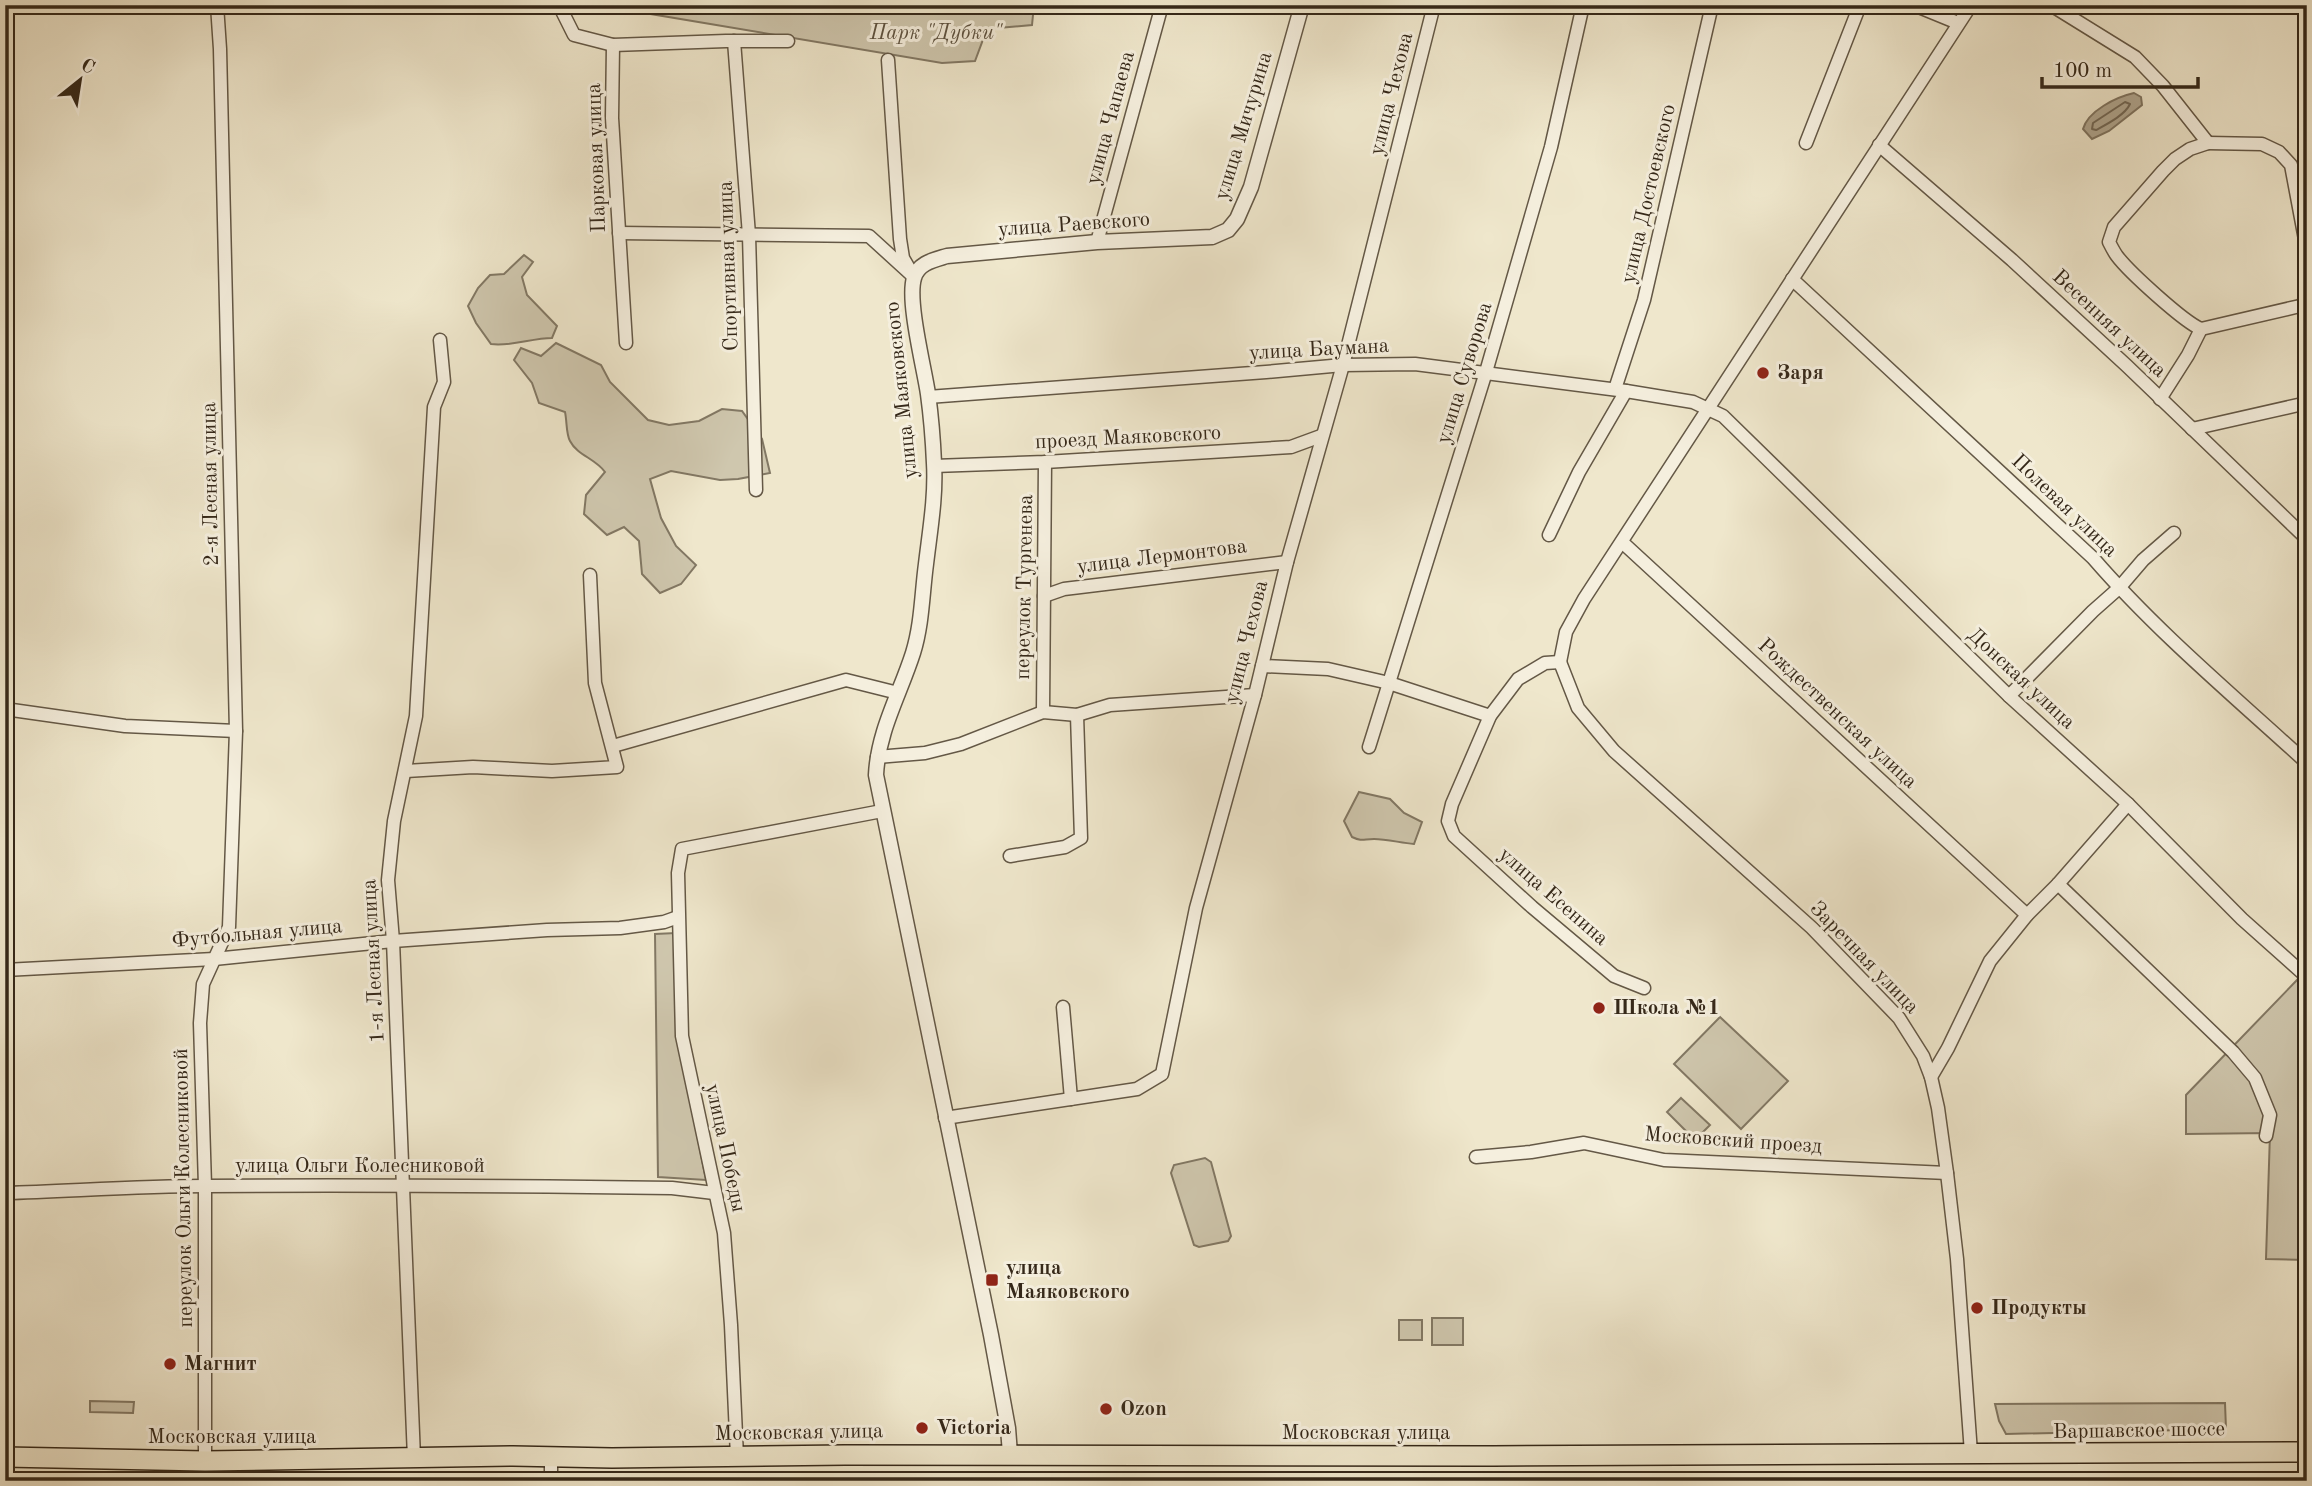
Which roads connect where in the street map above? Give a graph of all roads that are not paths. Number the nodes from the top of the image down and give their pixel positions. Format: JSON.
{"nodes":[{"id":1,"x":217,"y":5,"type":"edge"},
{"id":2,"x":559,"y":5,"type":"edge"},
{"id":3,"x":1162,"y":5,"type":"edge"},
{"id":4,"x":1302,"y":5,"type":"edge"},
{"id":5,"x":1434,"y":5,"type":"edge"},
{"id":6,"x":1583,"y":5,"type":"edge"},
{"id":7,"x":1712,"y":5,"type":"edge"},
{"id":8,"x":1860,"y":5,"type":"edge"},
{"id":9,"x":1914,"y":5,"type":"edge"},
{"id":10,"x":1971,"y":5,"type":"edge"},
{"id":11,"x":2051,"y":5,"type":"edge"},
{"id":12,"x":1958,"y":23,"type":"junction"},
{"id":13,"x":734,"y":41,"type":"junction"},
{"id":14,"x":788,"y":41,"type":"dead end"},
{"id":15,"x":613,"y":45,"type":"junction"},
{"id":16,"x":888,"y":60,"type":"dead end"},
{"id":17,"x":1806,"y":143,"type":"dead end"},
{"id":18,"x":2207,"y":143,"type":"junction"},
{"id":19,"x":1879,"y":145,"type":"junction"},
{"id":20,"x":1237,"y":219,"type":"joint"},
{"id":21,"x":619,"y":233,"type":"junction"},
{"id":22,"x":750,"y":235,"type":"junction"},
{"id":23,"x":1097,"y":242,"type":"junction"},
{"id":24,"x":2307,"y":250,"type":"edge"},
{"id":25,"x":914,"y":277,"type":"junction"},
{"id":26,"x":1792,"y":279,"type":"junction"},
{"id":27,"x":2307,"y":300,"type":"edge"},
{"id":28,"x":2201,"y":329,"type":"junction"},
{"id":29,"x":440,"y":340,"type":"dead end"},
{"id":30,"x":626,"y":343,"type":"dead end"},
{"id":31,"x":1343,"y":365,"type":"junction"},
{"id":32,"x":1486,"y":372,"type":"junction"},
{"id":33,"x":1620,"y":390,"type":"junction"},
{"id":34,"x":928,"y":397,"type":"junction"},
{"id":35,"x":2160,"y":398,"type":"junction"},
{"id":36,"x":2307,"y":403,"type":"edge"},
{"id":37,"x":1708,"y":408,"type":"junction"},
{"id":38,"x":2192,"y":429,"type":"junction"},
{"id":39,"x":1321,"y":436,"type":"junction"},
{"id":40,"x":1045,"y":462,"type":"junction"},
{"id":41,"x":934,"y":466,"type":"junction"},
{"id":42,"x":756,"y":490,"type":"dead end"},
{"id":43,"x":2174,"y":533,"type":"dead end"},
{"id":44,"x":1549,"y":535,"type":"dead end"},
{"id":45,"x":2307,"y":539,"type":"edge"},
{"id":46,"x":1622,"y":542,"type":"junction"},
{"id":47,"x":1287,"y":562,"type":"junction"},
{"id":48,"x":590,"y":575,"type":"dead end"},
{"id":49,"x":2119,"y":588,"type":"junction"},
{"id":50,"x":1044,"y":596,"type":"junction"},
{"id":51,"x":1560,"y":662,"type":"junction"},
{"id":52,"x":1262,"y":666,"type":"junction"},
{"id":53,"x":1389,"y":683,"type":"junction"},
{"id":54,"x":898,"y":692,"type":"junction"},
{"id":55,"x":1255,"y":695,"type":"junction"},
{"id":56,"x":2009,"y":696,"type":"junction"},
{"id":57,"x":5,"y":709,"type":"edge"},
{"id":58,"x":1043,"y":712,"type":"junction"},
{"id":59,"x":1077,"y":715,"type":"junction"},
{"id":60,"x":1490,"y":716,"type":"junction"},
{"id":61,"x":236,"y":731,"type":"junction"},
{"id":62,"x":613,"y":746,"type":"junction"},
{"id":63,"x":1369,"y":747,"type":"dead end"},
{"id":64,"x":877,"y":757,"type":"junction"},
{"id":65,"x":2307,"y":764,"type":"edge"},
{"id":66,"x":406,"y":771,"type":"junction"},
{"id":67,"x":2128,"y":804,"type":"junction"},
{"id":68,"x":882,"y":811,"type":"junction"},
{"id":69,"x":1010,"y":856,"type":"dead end"},
{"id":70,"x":2058,"y":884,"type":"junction"},
{"id":71,"x":2027,"y":915,"type":"junction"},
{"id":72,"x":678,"y":917,"type":"junction"},
{"id":73,"x":393,"y":942,"type":"junction"},
{"id":74,"x":214,"y":958,"type":"junction"},
{"id":75,"x":5,"y":970,"type":"edge"},
{"id":76,"x":2306,"y":975,"type":"edge"},
{"id":77,"x":1644,"y":988,"type":"dead end"},
{"id":78,"x":1063,"y":1007,"type":"dead end"},
{"id":79,"x":1931,"y":1077,"type":"junction"},
{"id":80,"x":1071,"y":1099,"type":"junction"},
{"id":81,"x":945,"y":1118,"type":"junction"},
{"id":82,"x":2266,"y":1136,"type":"dead end"},
{"id":83,"x":1476,"y":1157,"type":"dead end"},
{"id":84,"x":1947,"y":1173,"type":"junction"},
{"id":85,"x":404,"y":1184,"type":"junction"},
{"id":86,"x":205,"y":1186,"type":"junction"},
{"id":87,"x":5,"y":1193,"type":"edge"},
{"id":88,"x":714,"y":1193,"type":"junction"},
{"id":89,"x":2307,"y":1452,"type":"edge"},
{"id":90,"x":1971,"y":1453,"type":"junction"},
{"id":91,"x":1010,"y":1454,"type":"junction"},
{"id":92,"x":5,"y":1457,"type":"edge"},
{"id":93,"x":737,"y":1457,"type":"junction"},
{"id":94,"x":414,"y":1458,"type":"junction"},
{"id":95,"x":551,"y":1458,"type":"junction"},
{"id":96,"x":205,"y":1461,"type":"junction"},
{"id":97,"x":551,"y":1481,"type":"edge"}],
"edges":[{"from":1,"to":61,"type":"street","name":"2-я Лесная улица"},
{"from":2,"to":15,"type":"street"},
{"from":3,"to":23,"type":"street","name":"улица Чапаева"},
{"from":4,"to":20,"type":"street","name":"улица Мичурина"},
{"from":5,"to":31,"type":"street","name":"улица Чехова"},
{"from":6,"to":32,"type":"street","name":"улица Суворова"},
{"from":7,"to":33,"type":"street","name":"улица Достоевского"},
{"from":8,"to":17,"type":"street"},
{"from":9,"to":12,"type":"street"},
{"from":10,"to":12,"type":"street"},
{"from":11,"to":18,"type":"street"},
{"from":12,"to":19,"type":"street"},
{"from":13,"to":14,"type":"street"},
{"from":13,"to":15,"type":"street"},
{"from":13,"to":22,"type":"street","name":"Спортивная улица"},
{"from":15,"to":21,"type":"street","name":"Парковая улица"},
{"from":16,"to":25,"type":"street","name":"улица Маяковского"},
{"from":18,"to":24,"type":"street"},
{"from":18,"to":28,"type":"street"},
{"from":19,"to":26,"type":"street"},
{"from":19,"to":35,"type":"street","name":"Весенняя улица"},
{"from":20,"to":23,"type":"street","name":"улица Раевского"},
{"from":21,"to":22,"type":"street"},
{"from":21,"to":30,"type":"street","name":"Парковая улица"},
{"from":22,"to":25,"type":"street"},
{"from":22,"to":42,"type":"street","name":"Спортивная улица"},
{"from":23,"to":25,"type":"street","name":"улица Раевского"},
{"from":25,"to":34,"type":"street","name":"улица Маяковского"},
{"from":26,"to":37,"type":"street"},
{"from":26,"to":49,"type":"street","name":"Полевая улица"},
{"from":27,"to":28,"type":"street"},
{"from":28,"to":35,"type":"street"},
{"from":29,"to":66,"type":"street","name":"1-я Лесная улица"},
{"from":31,"to":32,"type":"street","name":"улица Баумана"},
{"from":31,"to":34,"type":"street","name":"улица Баумана"},
{"from":31,"to":39,"type":"street","name":"улица Чехова"},
{"from":32,"to":33,"type":"street","name":"улица Баумана"},
{"from":32,"to":53,"type":"street","name":"улица Суворова"},
{"from":33,"to":37,"type":"street","name":"улица Баумана"},
{"from":33,"to":44,"type":"street","name":"улица Достоевского"},
{"from":34,"to":41,"type":"street","name":"улица Маяковского"},
{"from":35,"to":38,"type":"street","name":"Весенняя улица"},
{"from":36,"to":38,"type":"street"},
{"from":37,"to":46,"type":"street"},
{"from":37,"to":56,"type":"street","name":"Донская улица"},
{"from":38,"to":45,"type":"street","name":"Весенняя улица"},
{"from":39,"to":40,"type":"street","name":"проезд Маяковского"},
{"from":39,"to":47,"type":"street","name":"улица Чехова"},
{"from":40,"to":41,"type":"street","name":"проезд Маяковского"},
{"from":40,"to":50,"type":"street","name":"переулок Тургенева"},
{"from":41,"to":54,"type":"street","name":"улица Маяковского"},
{"from":43,"to":49,"type":"street"},
{"from":46,"to":51,"type":"street"},
{"from":46,"to":71,"type":"street","name":"Рождественская улица"},
{"from":47,"to":50,"type":"street","name":"улица Лермонтова"},
{"from":47,"to":52,"type":"street","name":"улица Чехова"},
{"from":48,"to":62,"type":"street"},
{"from":49,"to":56,"type":"street"},
{"from":49,"to":65,"type":"street","name":"Полевая улица"},
{"from":50,"to":58,"type":"street","name":"переулок Тургенева"},
{"from":51,"to":60,"type":"street"},
{"from":51,"to":79,"type":"street","name":"Заречная улица"},
{"from":52,"to":53,"type":"street"},
{"from":52,"to":55,"type":"street","name":"улица Чехова"},
{"from":53,"to":60,"type":"street"},
{"from":53,"to":63,"type":"street","name":"улица Суворова"},
{"from":54,"to":62,"type":"street"},
{"from":54,"to":64,"type":"street","name":"улица Маяковского"},
{"from":55,"to":59,"type":"street"},
{"from":55,"to":80,"type":"street","name":"улица Чехова"},
{"from":56,"to":67,"type":"street","name":"Донская улица"},
{"from":57,"to":61,"type":"street"},
{"from":58,"to":59,"type":"street"},
{"from":58,"to":64,"type":"street"},
{"from":59,"to":69,"type":"street"},
{"from":60,"to":77,"type":"street","name":"улица Есенина"},
{"from":61,"to":74,"type":"street","name":"2-я Лесная улица"},
{"from":62,"to":66,"type":"street"},
{"from":64,"to":68,"type":"street","name":"улица Маяковского"},
{"from":66,"to":73,"type":"street","name":"1-я Лесная улица"},
{"from":67,"to":70,"type":"street"},
{"from":67,"to":76,"type":"street","name":"Донская улица"},
{"from":68,"to":72,"type":"street","name":"улица Победы"},
{"from":68,"to":81,"type":"street","name":"улица Маяковского"},
{"from":70,"to":71,"type":"street"},
{"from":70,"to":82,"type":"street"},
{"from":71,"to":79,"type":"street"},
{"from":72,"to":73,"type":"street","name":"Футбольная улица"},
{"from":72,"to":88,"type":"street","name":"улица Победы"},
{"from":73,"to":74,"type":"street","name":"Футбольная улица"},
{"from":73,"to":85,"type":"street","name":"1-я Лесная улица"},
{"from":74,"to":75,"type":"street","name":"Футбольная улица"},
{"from":74,"to":86,"type":"street","name":"переулок Ольги Колесниковой"},
{"from":78,"to":80,"type":"street"},
{"from":79,"to":84,"type":"street","name":"Заречная улица"},
{"from":80,"to":81,"type":"street","name":"улица Чехова"},
{"from":81,"to":91,"type":"street","name":"улица Маяковского"},
{"from":83,"to":84,"type":"street","name":"Московский проезд"},
{"from":84,"to":90,"type":"street","name":"Заречная улица"},
{"from":85,"to":86,"type":"street","name":"улица Ольги Колесниковой"},
{"from":85,"to":88,"type":"street","name":"улица Ольги Колесниковой"},
{"from":85,"to":94,"type":"street","name":"1-я Лесная улица"},
{"from":86,"to":87,"type":"street","name":"улица Ольги Колесниковой"},
{"from":86,"to":96,"type":"street","name":"переулок Ольги Колесниковой"},
{"from":88,"to":93,"type":"street","name":"улица Победы"},
{"from":89,"to":90,"type":"main road","name":"Варшавское шоссе"},
{"from":90,"to":91,"type":"main road","name":"Московская улица"},
{"from":91,"to":93,"type":"main road","name":"Московская улица"},
{"from":92,"to":96,"type":"main road","name":"Московская улица"},
{"from":93,"to":95,"type":"main road","name":"Московская улица"},
{"from":94,"to":95,"type":"main road","name":"Московская улица"},
{"from":94,"to":96,"type":"main road","name":"Московская улица"},
{"from":95,"to":97,"type":"street"}]}
